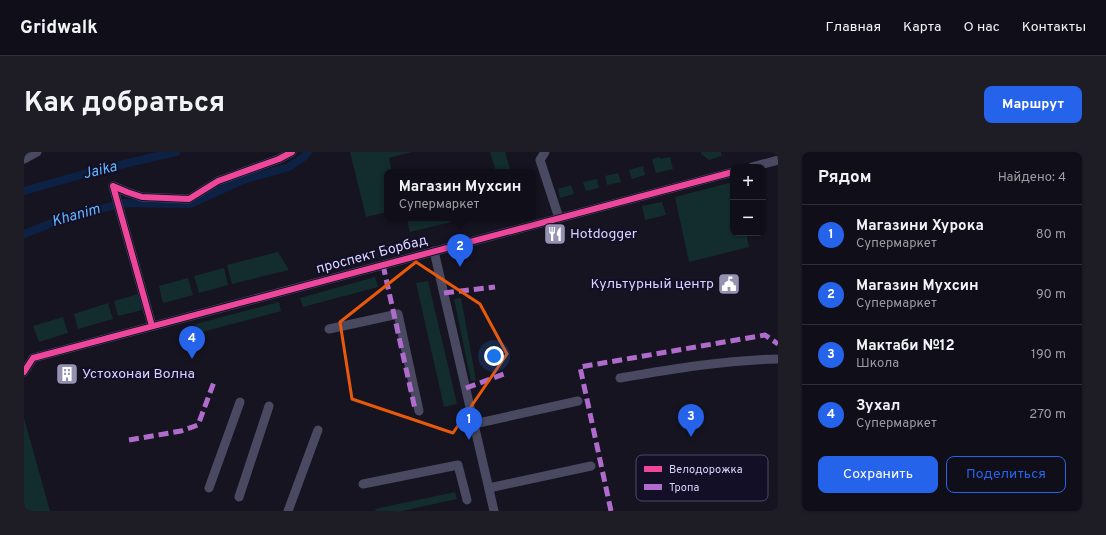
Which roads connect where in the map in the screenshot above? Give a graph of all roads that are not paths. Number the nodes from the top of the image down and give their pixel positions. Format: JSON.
{"nodes":[{"id":1,"x":37,"y":152,"type":"edge"},
{"id":2,"x":292,"y":152,"type":"edge"},
{"id":3,"x":545,"y":152,"type":"edge"},
{"id":4,"x":24,"y":159,"type":"edge"},
{"id":5,"x":778,"y":160,"type":"edge"},
{"id":6,"x":763,"y":164,"type":"edge"},
{"id":7,"x":730,"y":173,"type":"edge"},
{"id":8,"x":559,"y":218,"type":"junction"},
{"id":9,"x":434,"y":251,"type":"junction"},
{"id":10,"x":152,"y":326,"type":"junction"},
{"id":11,"x":329,"y":330,"type":"dead end"},
{"id":12,"x":33,"y":358,"type":"junction"},
{"id":13,"x":778,"y":359,"type":"edge"},
{"id":14,"x":24,"y":365,"type":"edge"},
{"id":15,"x":24,"y":372,"type":"edge"},
{"id":16,"x":620,"y":378,"type":"dead end"},
{"id":17,"x":578,"y":400,"type":"dead end"},
{"id":18,"x":240,"y":402,"type":"dead end"},
{"id":19,"x":269,"y":406,"type":"dead end"},
{"id":20,"x":419,"y":411,"type":"dead end"},
{"id":21,"x":474,"y":424,"type":"junction"},
{"id":22,"x":318,"y":430,"type":"dead end"},
{"id":23,"x":591,"y":466,"type":"dead end"},
{"id":24,"x":363,"y":484,"type":"dead end"},
{"id":25,"x":209,"y":488,"type":"dead end"},
{"id":26,"x":489,"y":488,"type":"junction"},
{"id":27,"x":239,"y":497,"type":"dead end"},
{"id":28,"x":467,"y":500,"type":"dead end"},
{"id":29,"x":288,"y":511,"type":"edge"},
{"id":30,"x":494,"y":511,"type":"edge"}],
"edges":[{"from":1,"to":4,"type":"street"},
{"from":2,"to":10,"type":"street"},
{"from":3,"to":8,"type":"street"},
{"from":5,"to":6,"type":"street"},
{"from":7,"to":8,"type":"street","name":"проспект Борбад"},
{"from":8,"to":9,"type":"street","name":"проспект Борбад"},
{"from":9,"to":10,"type":"street","name":"проспект Борбад"},
{"from":9,"to":21,"type":"street"},
{"from":10,"to":12,"type":"street","name":"проспект Борбад"},
{"from":11,"to":20,"type":"street"},
{"from":12,"to":14,"type":"street"},
{"from":12,"to":15,"type":"street"},
{"from":13,"to":16,"type":"street"},
{"from":17,"to":21,"type":"street"},
{"from":18,"to":25,"type":"street"},
{"from":19,"to":27,"type":"street"},
{"from":21,"to":26,"type":"street"},
{"from":22,"to":29,"type":"street"},
{"from":23,"to":26,"type":"street"},
{"from":24,"to":28,"type":"street"},
{"from":26,"to":30,"type":"street"}]}
